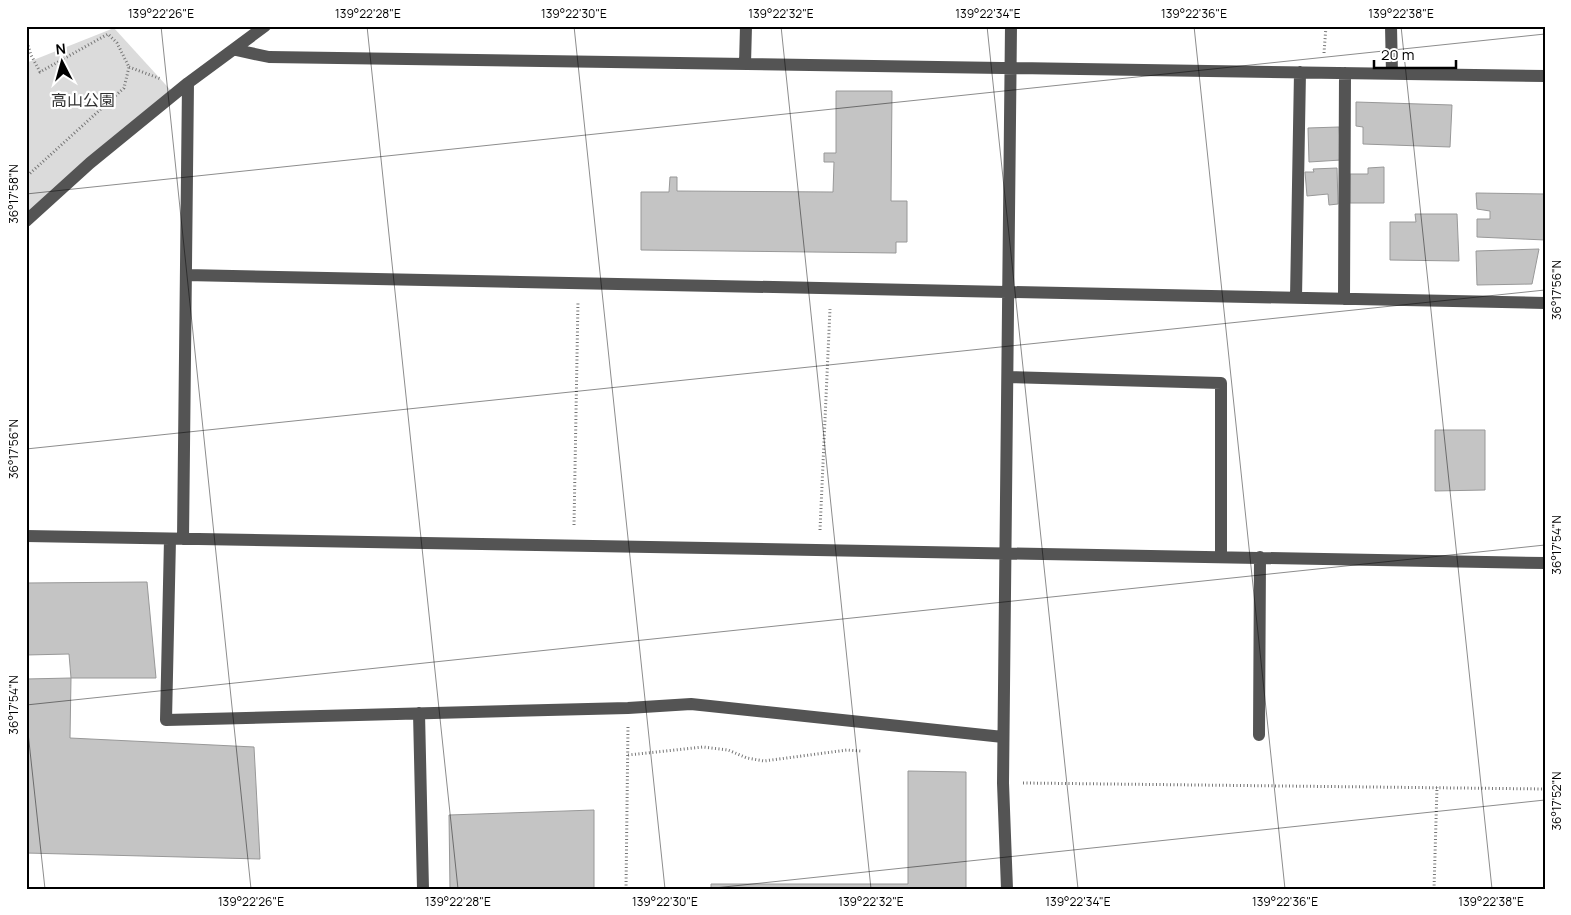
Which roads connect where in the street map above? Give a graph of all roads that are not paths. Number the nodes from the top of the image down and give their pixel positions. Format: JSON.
{"nodes":[{"id":1,"x":266,"y":26,"type":"edge"},
{"id":2,"x":746,"y":26,"type":"edge"},
{"id":3,"x":1011,"y":26,"type":"edge"},
{"id":4,"x":1391,"y":26,"type":"edge"},
{"id":5,"x":236,"y":50,"type":"junction"},
{"id":6,"x":745,"y":64,"type":"junction"},
{"id":7,"x":1010,"y":68,"type":"junction"},
{"id":8,"x":1300,"y":72,"type":"junction"},
{"id":9,"x":1345,"y":73,"type":"junction"},
{"id":10,"x":1392,"y":74,"type":"junction"},
{"id":11,"x":1545,"y":76,"type":"edge"},
{"id":12,"x":188,"y":83,"type":"junction"},
{"id":13,"x":26,"y":221,"type":"edge"},
{"id":14,"x":186,"y":275,"type":"junction"},
{"id":15,"x":1009,"y":292,"type":"junction"},
{"id":16,"x":1296,"y":298,"type":"junction"},
{"id":17,"x":1344,"y":299,"type":"junction"},
{"id":18,"x":1545,"y":303,"type":"edge"},
{"id":19,"x":1008,"y":377,"type":"junction"},
{"id":20,"x":26,"y":536,"type":"edge"},
{"id":21,"x":177,"y":539,"type":"junction"},
{"id":22,"x":1007,"y":552,"type":"junction"},
{"id":23,"x":1221,"y":556,"type":"junction"},
{"id":24,"x":1260,"y":557,"type":"junction"},
{"id":25,"x":1545,"y":563,"type":"edge"},
{"id":26,"x":419,"y":713,"type":"junction"},
{"id":27,"x":1259,"y":735,"type":"dead end"},
{"id":28,"x":1003,"y":737,"type":"junction"},
{"id":29,"x":422,"y":889,"type":"edge"},
{"id":30,"x":1007,"y":889,"type":"edge"}],
"edges":[{"from":1,"to":5,"type":"street"},
{"from":2,"to":6,"type":"street"},
{"from":3,"to":7,"type":"street"},
{"from":4,"to":10,"type":"street"},
{"from":5,"to":6,"type":"street"},
{"from":5,"to":12,"type":"street"},
{"from":6,"to":7,"type":"street"},
{"from":7,"to":8,"type":"street"},
{"from":7,"to":15,"type":"street"},
{"from":8,"to":9,"type":"street"},
{"from":8,"to":16,"type":"street"},
{"from":9,"to":10,"type":"street"},
{"from":9,"to":17,"type":"street"},
{"from":10,"to":11,"type":"street"},
{"from":12,"to":13,"type":"street"},
{"from":12,"to":14,"type":"street"},
{"from":14,"to":15,"type":"street"},
{"from":14,"to":21,"type":"street"},
{"from":15,"to":16,"type":"street"},
{"from":15,"to":19,"type":"street"},
{"from":16,"to":17,"type":"street"},
{"from":17,"to":18,"type":"street"},
{"from":19,"to":22,"type":"street"},
{"from":19,"to":23,"type":"street"},
{"from":20,"to":21,"type":"street"},
{"from":21,"to":22,"type":"street"},
{"from":21,"to":26,"type":"street"},
{"from":22,"to":23,"type":"street"},
{"from":22,"to":28,"type":"street"},
{"from":23,"to":24,"type":"street"},
{"from":24,"to":25,"type":"street"},
{"from":24,"to":27,"type":"street"},
{"from":26,"to":28,"type":"street"},
{"from":26,"to":29,"type":"street"},
{"from":28,"to":30,"type":"street"}]}
